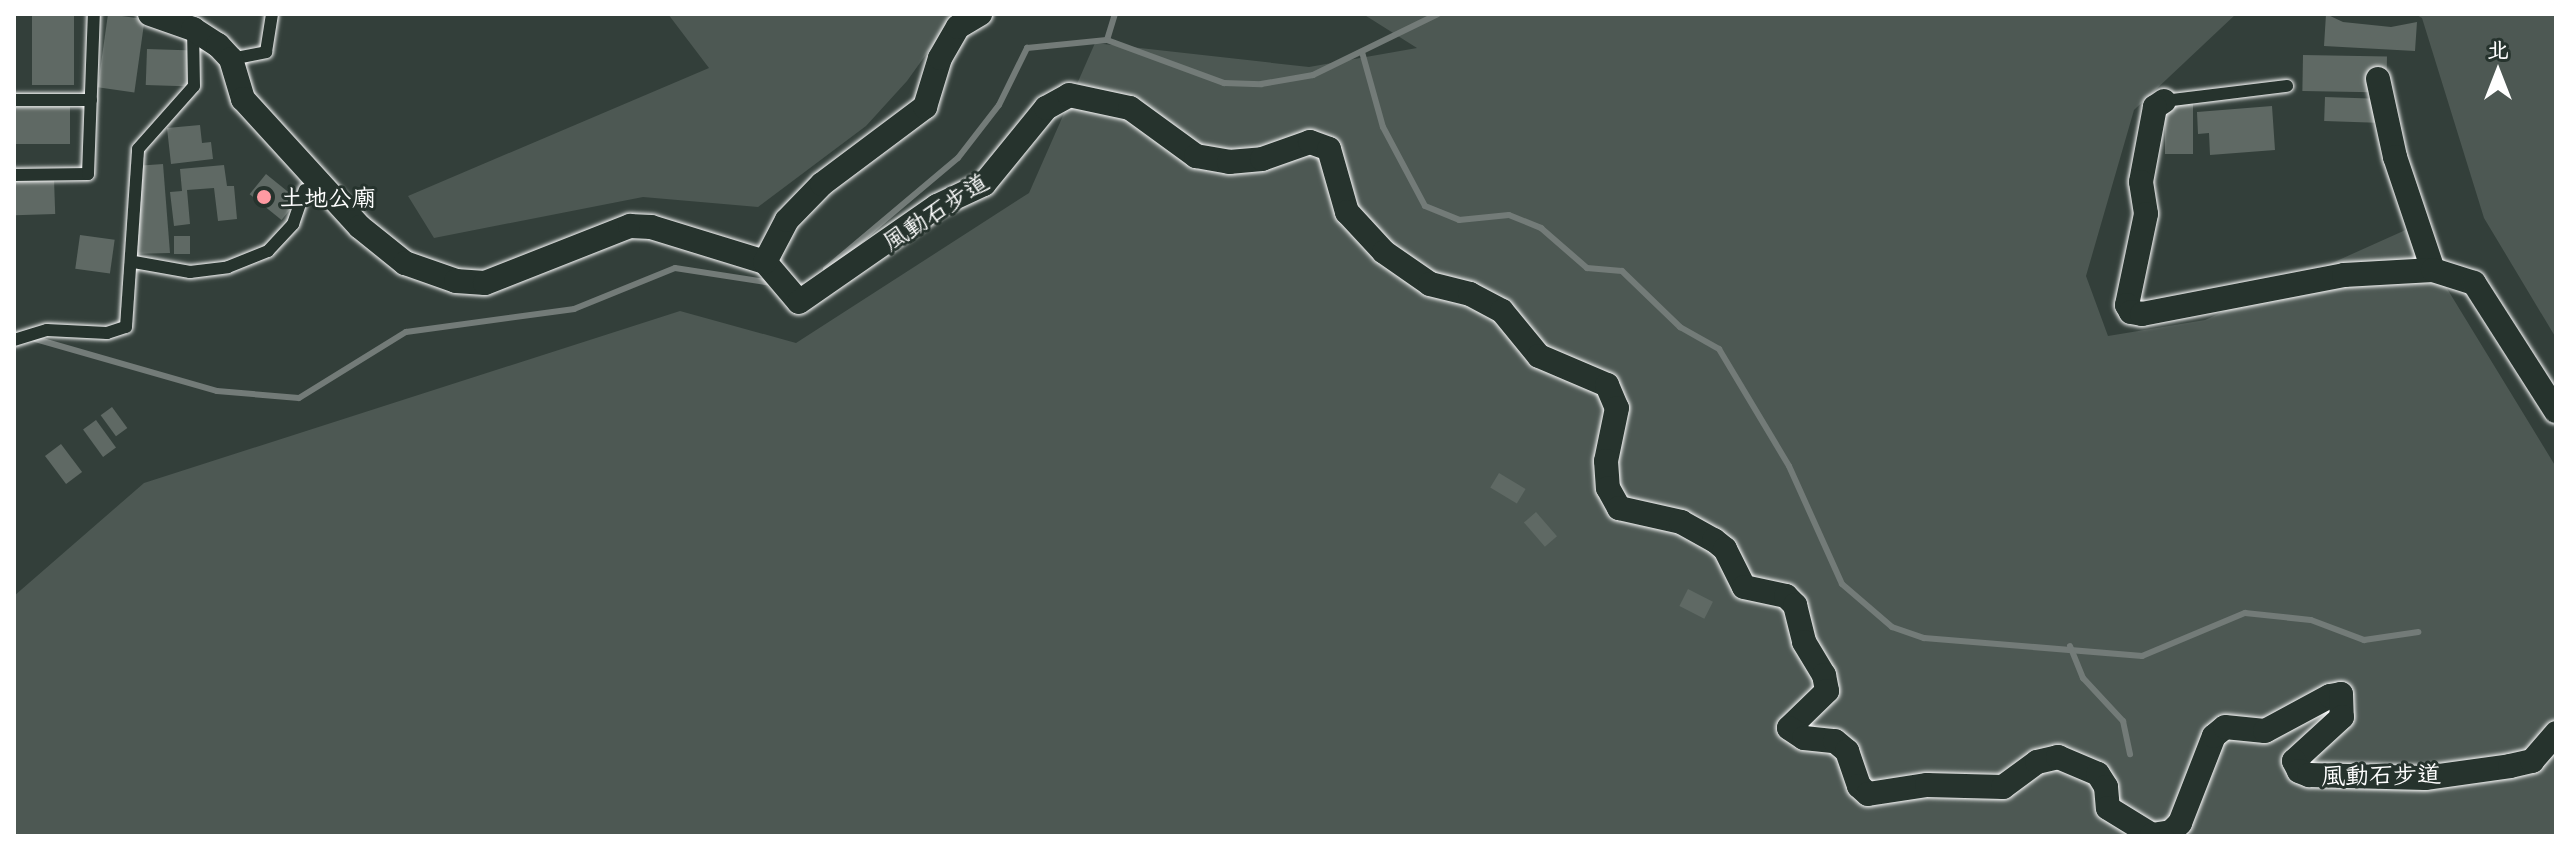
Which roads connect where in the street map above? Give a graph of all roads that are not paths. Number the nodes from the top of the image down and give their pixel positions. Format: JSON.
{"nodes":[{"id":1,"x":94,"y":14,"type":"edge"},
{"id":2,"x":150,"y":14,"type":"edge"},
{"id":3,"x":272,"y":14,"type":"edge"},
{"id":4,"x":980,"y":14,"type":"edge"},
{"id":5,"x":193,"y":29,"type":"junction"},
{"id":6,"x":231,"y":59,"type":"junction"},
{"id":7,"x":2378,"y":79,"type":"dead end"},
{"id":8,"x":2287,"y":86,"type":"dead end"},
{"id":9,"x":14,"y":100,"type":"edge"},
{"id":10,"x":91,"y":100,"type":"junction"},
{"id":11,"x":2164,"y":101,"type":"joint"},
{"id":12,"x":14,"y":175,"type":"edge"},
{"id":13,"x":305,"y":190,"type":"dead end"},
{"id":14,"x":134,"y":262,"type":"junction"},
{"id":15,"x":765,"y":262,"type":"junction"},
{"id":16,"x":2433,"y":270,"type":"junction"},
{"id":17,"x":14,"y":340,"type":"edge"},
{"id":18,"x":2556,"y":411,"type":"edge"},
{"id":19,"x":2556,"y":733,"type":"edge"}],
"edges":[{"from":1,"to":10,"type":"lane"},
{"from":2,"to":5,"type":"street"},
{"from":3,"to":6,"type":"lane"},
{"from":4,"to":15,"type":"street"},
{"from":5,"to":6,"type":"street"},
{"from":5,"to":14,"type":"lane"},
{"from":6,"to":15,"type":"street"},
{"from":7,"to":16,"type":"street"},
{"from":8,"to":11,"type":"lane"},
{"from":9,"to":10,"type":"lane"},
{"from":10,"to":12,"type":"lane"},
{"from":11,"to":16,"type":"street"},
{"from":13,"to":14,"type":"lane"},
{"from":14,"to":17,"type":"lane"},
{"from":15,"to":19,"type":"street","name":"風動石步道"},
{"from":16,"to":18,"type":"street"}]}
